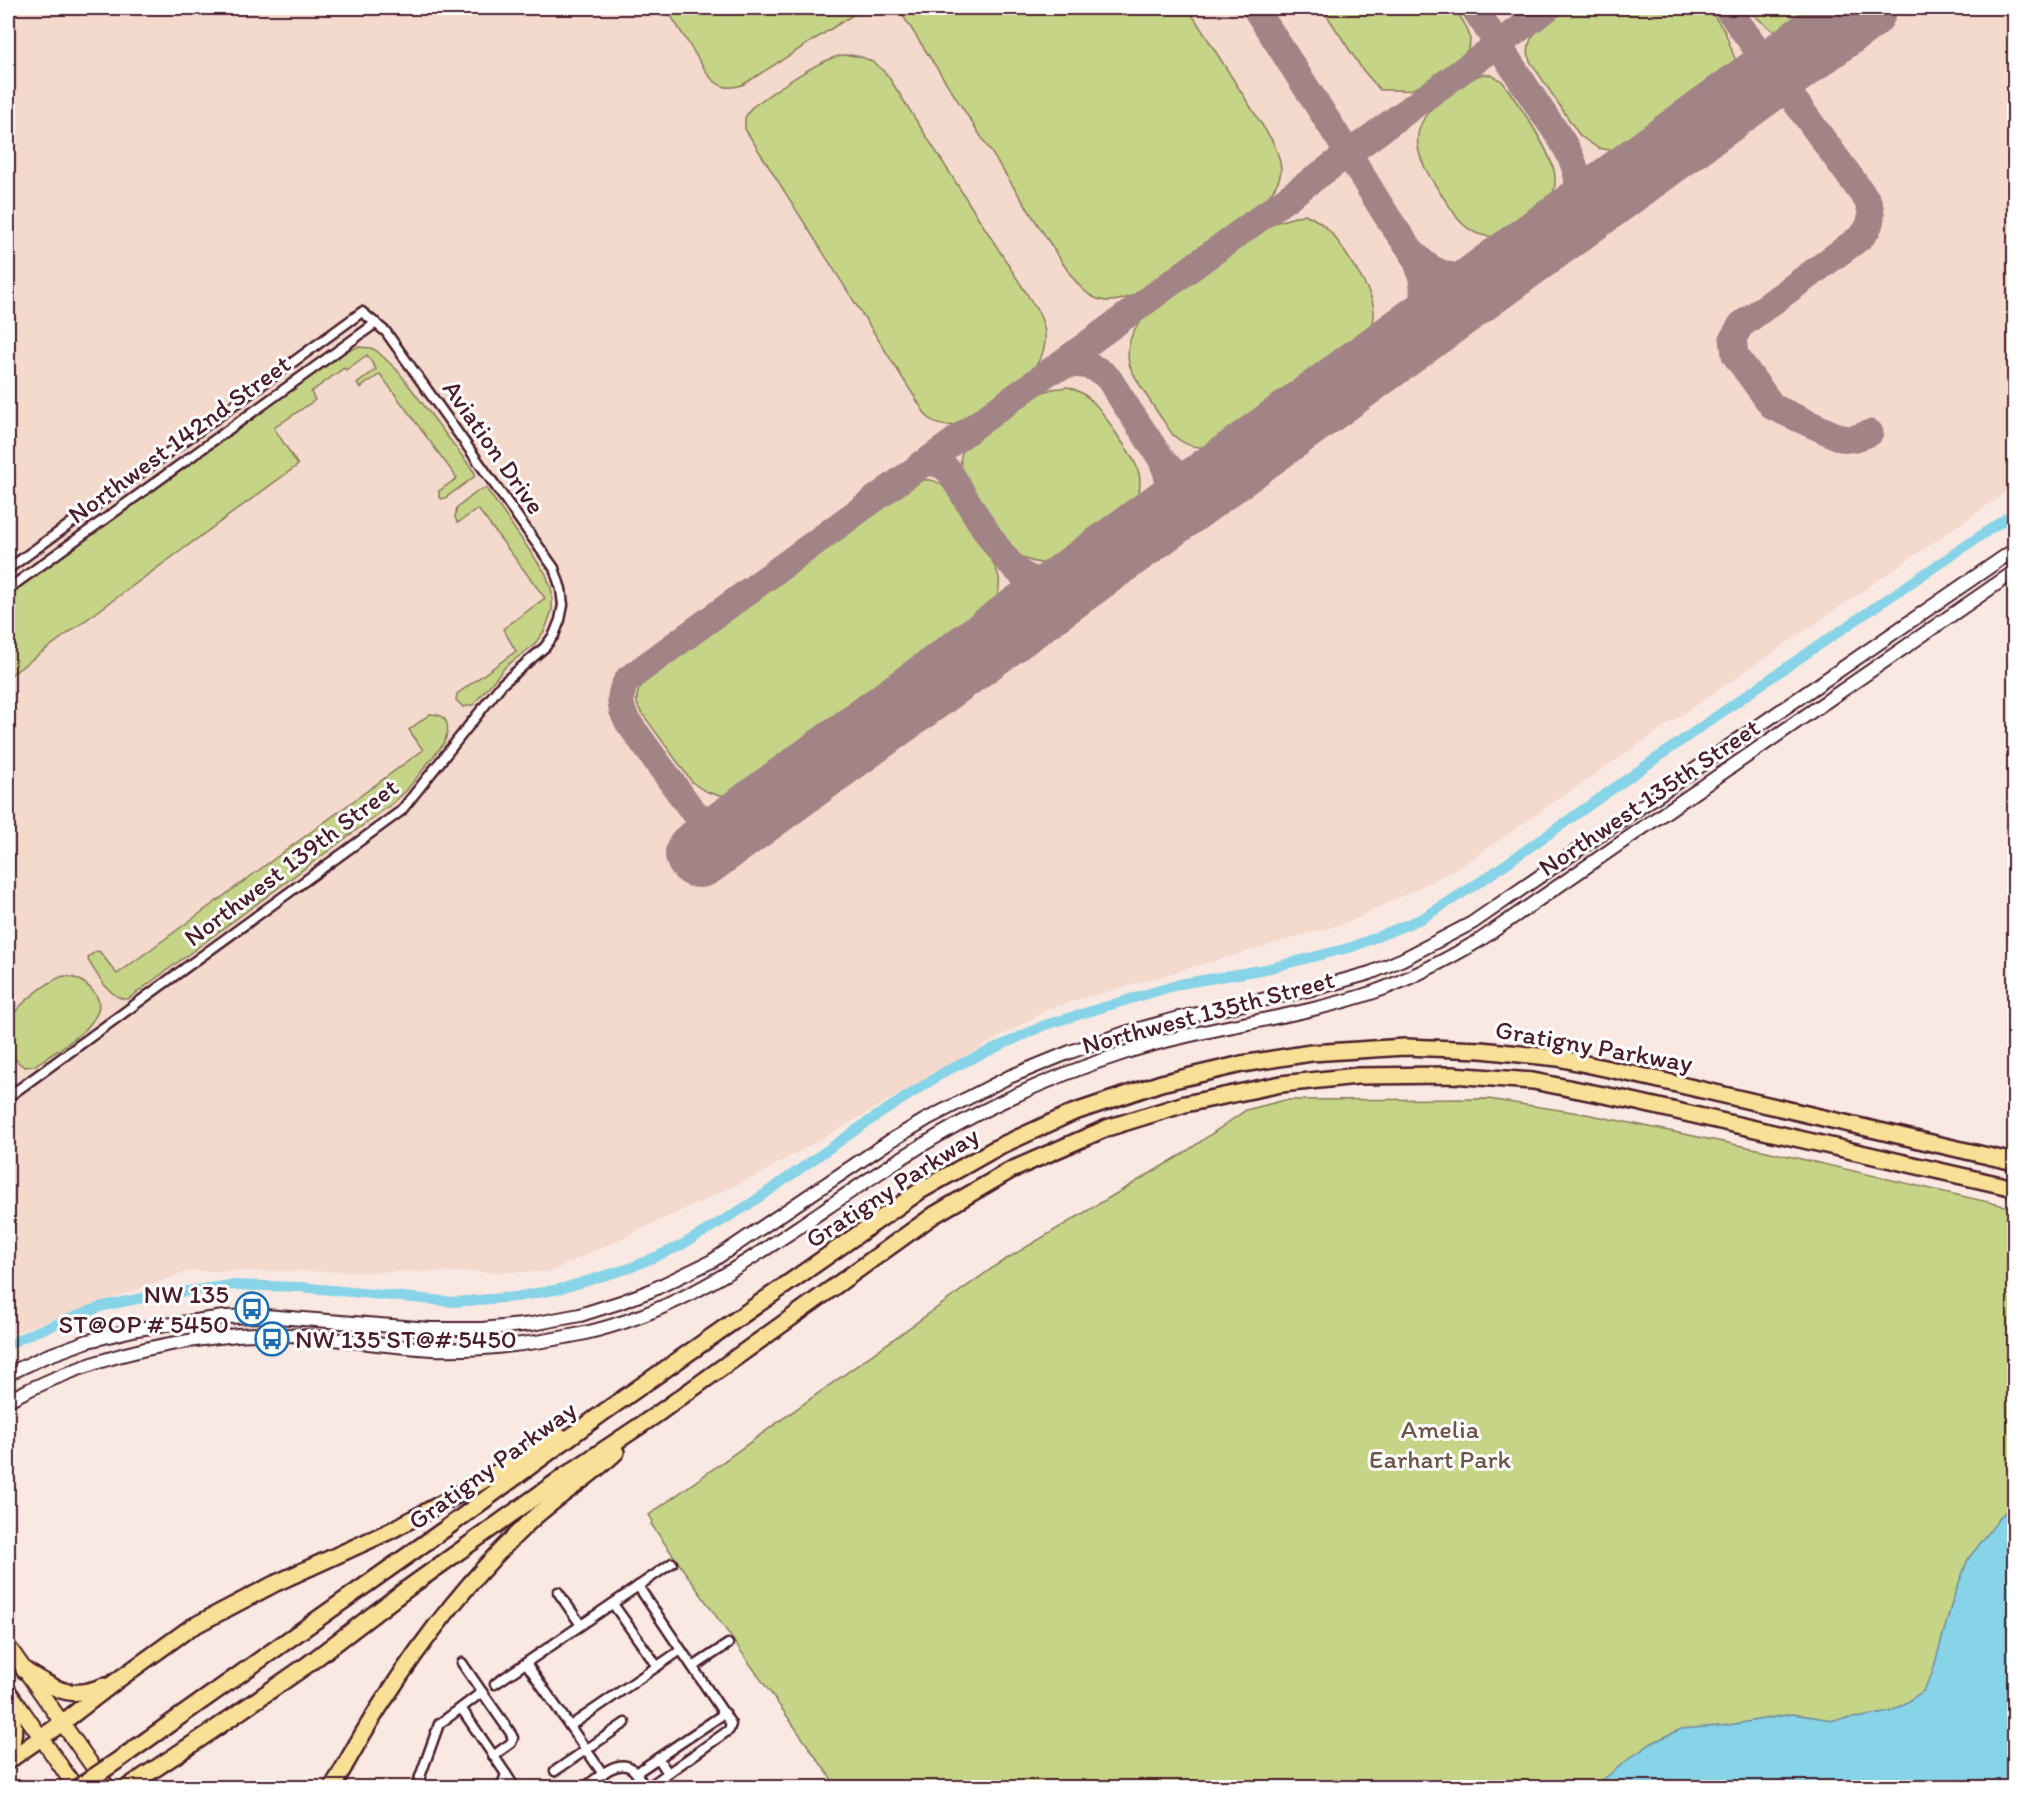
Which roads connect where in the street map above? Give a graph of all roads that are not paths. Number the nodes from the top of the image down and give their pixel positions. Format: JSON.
{"nodes":[{"id":1,"x":362,"y":312,"type":"joint"},
{"id":2,"x":376,"y":323,"type":"junction"},
{"id":3,"x":2014,"y":550,"type":"edge"},
{"id":4,"x":8,"y":569,"type":"edge"},
{"id":5,"x":2014,"y":572,"type":"edge"},
{"id":6,"x":8,"y":589,"type":"edge"},
{"id":7,"x":560,"y":620,"type":"joint"},
{"id":8,"x":1672,"y":786,"type":"junction"},
{"id":9,"x":1683,"y":802,"type":"junction"},
{"id":10,"x":8,"y":1097,"type":"edge"},
{"id":11,"x":2014,"y":1162,"type":"edge"},
{"id":12,"x":2014,"y":1188,"type":"edge"},
{"id":13,"x":8,"y":1374,"type":"edge"},
{"id":14,"x":8,"y":1400,"type":"edge"},
{"id":15,"x":604,"y":1412,"type":"junction"},
{"id":16,"x":656,"y":1415,"type":"junction"},
{"id":17,"x":672,"y":1563,"type":"dead end"},
{"id":18,"x":638,"y":1586,"type":"junction"},
{"id":19,"x":558,"y":1592,"type":"dead end"},
{"id":20,"x":613,"y":1604,"type":"junction"},
{"id":21,"x":581,"y":1625,"type":"junction"},
{"id":22,"x":728,"y":1644,"type":"dead end"},
{"id":23,"x":8,"y":1646,"type":"edge"},
{"id":24,"x":681,"y":1650,"type":"junction"},
{"id":25,"x":462,"y":1663,"type":"dead end"},
{"id":26,"x":526,"y":1663,"type":"junction"},
{"id":27,"x":657,"y":1666,"type":"junction"},
{"id":28,"x":693,"y":1667,"type":"junction"},
{"id":29,"x":24,"y":1670,"type":"junction"},
{"id":30,"x":115,"y":1682,"type":"junction"},
{"id":31,"x":495,"y":1684,"type":"dead end"},
{"id":32,"x":8,"y":1690,"type":"edge"},
{"id":33,"x":482,"y":1692,"type":"junction"},
{"id":34,"x":8,"y":1700,"type":"edge"},
{"id":35,"x":461,"y":1708,"type":"junction"},
{"id":36,"x":725,"y":1713,"type":"junction"},
{"id":37,"x":62,"y":1723,"type":"junction"},
{"id":38,"x":625,"y":1723,"type":"dead end"},
{"id":39,"x":570,"y":1726,"type":"junction"},
{"id":40,"x":41,"y":1738,"type":"junction"},
{"id":41,"x":587,"y":1749,"type":"junction"},
{"id":42,"x":8,"y":1752,"type":"edge"},
{"id":43,"x":493,"y":1756,"type":"junction"},
{"id":44,"x":658,"y":1758,"type":"junction"},
{"id":45,"x":8,"y":1761,"type":"edge"},
{"id":46,"x":555,"y":1771,"type":"dead end"},
{"id":47,"x":636,"y":1773,"type":"junction"},
{"id":48,"x":668,"y":1773,"type":"junction"},
{"id":49,"x":506,"y":1774,"type":"junction"},
{"id":50,"x":603,"y":1774,"type":"junction"},
{"id":51,"x":134,"y":1786,"type":"edge"},
{"id":52,"x":77,"y":1788,"type":"edge"},
{"id":53,"x":108,"y":1788,"type":"edge"},
{"id":54,"x":332,"y":1788,"type":"edge"},
{"id":55,"x":416,"y":1788,"type":"edge"},
{"id":56,"x":501,"y":1788,"type":"edge"},
{"id":57,"x":515,"y":1788,"type":"edge"},
{"id":58,"x":584,"y":1788,"type":"edge"},
{"id":59,"x":646,"y":1788,"type":"edge"}],
"edges":[{"from":1,"to":2,"type":"street","name":"Aviation Drive"},
{"from":1,"to":4,"type":"street","name":"Northwest 142nd Street"},
{"from":2,"to":6,"type":"street","name":"Northwest 142nd Street"},
{"from":2,"to":7,"type":"street","name":"Aviation Drive"},
{"from":3,"to":8,"type":"main road","name":"Northwest 135th Street"},
{"from":5,"to":9,"type":"main road","name":"Northwest 135th Street"},
{"from":7,"to":10,"type":"street","name":"Northwest 139th Street"},
{"from":8,"to":9,"type":"main road"},
{"from":8,"to":13,"type":"main road","name":"Northwest 135th Street"},
{"from":9,"to":14,"type":"main road","name":"Northwest 135th Street"},
{"from":11,"to":15,"type":"highway","name":"Gratigny Parkway"},
{"from":12,"to":16,"type":"highway","name":"Gratigny Parkway"},
{"from":15,"to":30,"type":"highway"},
{"from":15,"to":52,"type":"highway","name":"Gratigny Parkway","bridge":true},
{"from":16,"to":51,"type":"highway","name":"Gratigny Parkway"},
{"from":16,"to":54,"type":"highway"},
{"from":17,"to":18,"type":"street"},
{"from":18,"to":20,"type":"street"},
{"from":18,"to":24,"type":"street"},
{"from":19,"to":21,"type":"street"},
{"from":20,"to":21,"type":"street"},
{"from":20,"to":27,"type":"street"},
{"from":21,"to":26,"type":"street"},
{"from":22,"to":28,"type":"street"},
{"from":23,"to":29,"type":"main road"},
{"from":24,"to":27,"type":"street"},
{"from":24,"to":28,"type":"street"},
{"from":25,"to":33,"type":"street"},
{"from":26,"to":31,"type":"street"},
{"from":26,"to":39,"type":"street"},
{"from":27,"to":39,"type":"street"},
{"from":28,"to":36,"type":"street"},
{"from":29,"to":30,"type":"highway"},
{"from":29,"to":37,"type":"main road"},
{"from":30,"to":37,"type":"highway"},
{"from":32,"to":40,"type":"main road"},
{"from":33,"to":35,"type":"street"},
{"from":33,"to":43,"type":"street"},
{"from":34,"to":42,"type":"highway"},
{"from":35,"to":43,"type":"street"},
{"from":35,"to":55,"type":"street"},
{"from":36,"to":44,"type":"street"},
{"from":36,"to":48,"type":"street"},
{"from":37,"to":40,"type":"highway"},
{"from":37,"to":53,"type":"main road"},
{"from":38,"to":41,"type":"street"},
{"from":39,"to":41,"type":"street"},
{"from":40,"to":45,"type":"highway"},
{"from":40,"to":52,"type":"main road"},
{"from":41,"to":46,"type":"street"},
{"from":41,"to":50,"type":"street"},
{"from":43,"to":49,"type":"street"},
{"from":44,"to":47,"type":"street"},
{"from":44,"to":48,"type":"street"},
{"from":47,"to":50,"type":"street"},
{"from":47,"to":59,"type":"street"},
{"from":48,"to":59,"type":"street"},
{"from":49,"to":56,"type":"street"},
{"from":49,"to":57,"type":"street"},
{"from":50,"to":58,"type":"street"}]}
